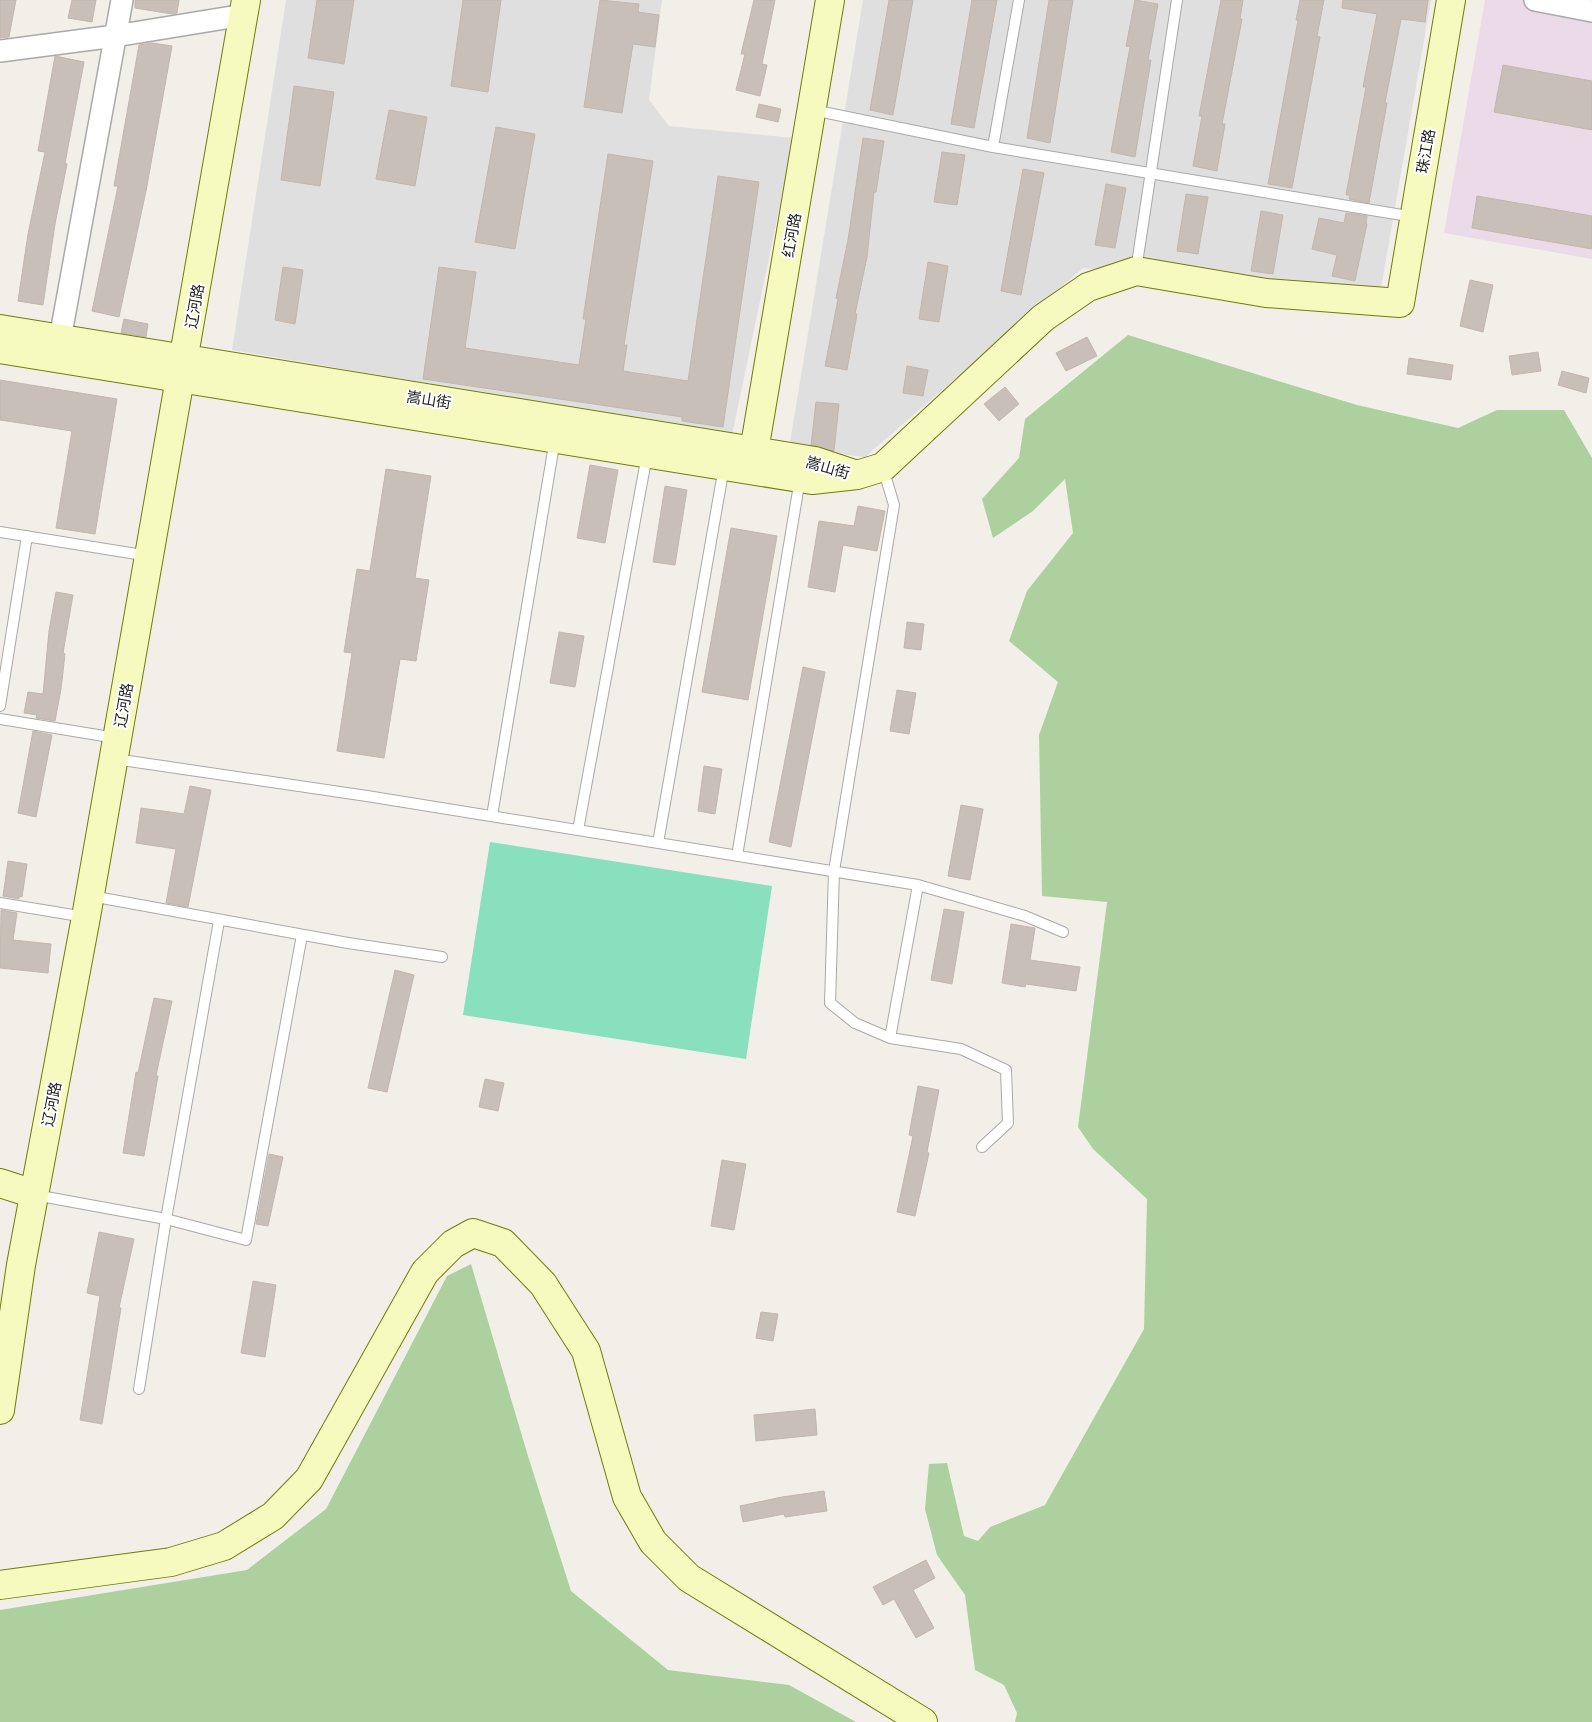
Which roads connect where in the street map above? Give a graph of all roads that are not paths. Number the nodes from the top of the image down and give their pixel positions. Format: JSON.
{"nodes":[{"id":1,"x":122,"y":0,"type":"edge"},
{"id":2,"x":830,"y":0,"type":"edge"},
{"id":3,"x":1019,"y":0,"type":"edge"},
{"id":4,"x":1176,"y":0,"type":"edge"},
{"id":5,"x":1452,"y":0,"type":"edge"},
{"id":6,"x":1535,"y":0,"type":"edge"},
{"id":7,"x":245,"y":7,"type":"edge"},
{"id":8,"x":1592,"y":10,"type":"edge"},
{"id":9,"x":115,"y":36,"type":"junction"},
{"id":10,"x":0,"y":51,"type":"edge"},
{"id":11,"x":812,"y":110,"type":"junction"},
{"id":12,"x":993,"y":147,"type":"junction"},
{"id":13,"x":1151,"y":173,"type":"junction"},
{"id":14,"x":1414,"y":217,"type":"junction"},
{"id":15,"x":1136,"y":271,"type":"junction"},
{"id":16,"x":0,"y":329,"type":"edge"},
{"id":17,"x":60,"y":339,"type":"junction"},
{"id":18,"x":0,"y":349,"type":"edge"},
{"id":19,"x":183,"y":369,"type":"junction"},
{"id":20,"x":555,"y":438,"type":"junction"},
{"id":21,"x":648,"y":454,"type":"junction"},
{"id":22,"x":743,"y":462,"type":"junction"},
{"id":23,"x":870,"y":471,"type":"junction"},
{"id":24,"x":800,"y":478,"type":"junction"},
{"id":25,"x":0,"y":532,"type":"edge"},
{"id":26,"x":27,"y":536,"type":"junction"},
{"id":27,"x":150,"y":556,"type":"junction"},
{"id":28,"x":0,"y":706,"type":"edge"},
{"id":29,"x":0,"y":719,"type":"edge"},
{"id":30,"x":115,"y":749,"type":"junction"},
{"id":31,"x":492,"y":816,"type":"junction"},
{"id":32,"x":578,"y":830,"type":"junction"},
{"id":33,"x":658,"y":843,"type":"junction"},
{"id":34,"x":737,"y":856,"type":"junction"},
{"id":35,"x":834,"y":872,"type":"junction"},
{"id":36,"x":918,"y":884,"type":"junction"},
{"id":37,"x":0,"y":903,"type":"edge"},
{"id":38,"x":88,"y":907,"type":"junction"},
{"id":39,"x":219,"y":921,"type":"junction"},
{"id":40,"x":1063,"y":932,"type":"dead end"},
{"id":41,"x":302,"y":935,"type":"junction"},
{"id":42,"x":442,"y":957,"type":"dead end"},
{"id":43,"x":890,"y":1038,"type":"junction"},
{"id":44,"x":982,"y":1147,"type":"dead end"},
{"id":45,"x":0,"y":1183,"type":"edge"},
{"id":46,"x":34,"y":1194,"type":"junction"},
{"id":47,"x":166,"y":1219,"type":"junction"},
{"id":48,"x":139,"y":1389,"type":"dead end"},
{"id":49,"x":0,"y":1410,"type":"edge"},
{"id":50,"x":0,"y":1586,"type":"edge"},
{"id":51,"x":923,"y":1722,"type":"edge"}],
"edges":[{"from":1,"to":9,"type":"street"},
{"from":2,"to":11,"type":"street","name":"红河路"},
{"from":3,"to":12,"type":"lane"},
{"from":4,"to":13,"type":"lane"},
{"from":5,"to":14,"type":"street","name":"珠江路"},
{"from":6,"to":8,"type":"street"},
{"from":7,"to":9,"type":"street"},
{"from":7,"to":19,"type":"street","name":"辽河路"},
{"from":9,"to":10,"type":"street"},
{"from":9,"to":17,"type":"street"},
{"from":11,"to":12,"type":"lane"},
{"from":11,"to":22,"type":"street","name":"红河路"},
{"from":12,"to":13,"type":"lane"},
{"from":13,"to":14,"type":"lane"},
{"from":13,"to":15,"type":"lane"},
{"from":14,"to":15,"type":"street","name":"珠江路"},
{"from":15,"to":23,"type":"street"},
{"from":16,"to":17,"type":"street","name":"嵩山街"},
{"from":17,"to":19,"type":"street","name":"嵩山街"},
{"from":18,"to":19,"type":"street","name":"嵩山街"},
{"from":19,"to":20,"type":"street","name":"嵩山街"},
{"from":19,"to":22,"type":"street","name":"嵩山街"},
{"from":19,"to":27,"type":"street","name":"辽河路"},
{"from":20,"to":21,"type":"street","name":"嵩山街"},
{"from":20,"to":31,"type":"lane"},
{"from":21,"to":22,"type":"street","name":"嵩山街"},
{"from":21,"to":32,"type":"lane"},
{"from":22,"to":23,"type":"street","name":"嵩山街"},
{"from":22,"to":24,"type":"street","name":"嵩山街"},
{"from":22,"to":33,"type":"lane"},
{"from":23,"to":24,"type":"street","name":"嵩山街"},
{"from":23,"to":35,"type":"lane"},
{"from":24,"to":34,"type":"lane"},
{"from":25,"to":26,"type":"lane"},
{"from":26,"to":27,"type":"lane"},
{"from":26,"to":28,"type":"lane"},
{"from":27,"to":30,"type":"street","name":"辽河路"},
{"from":29,"to":30,"type":"lane"},
{"from":30,"to":31,"type":"lane"},
{"from":30,"to":38,"type":"street","name":"辽河路"},
{"from":31,"to":32,"type":"lane"},
{"from":32,"to":33,"type":"lane"},
{"from":33,"to":34,"type":"lane"},
{"from":34,"to":35,"type":"lane"},
{"from":35,"to":36,"type":"lane"},
{"from":35,"to":43,"type":"lane"},
{"from":36,"to":40,"type":"lane"},
{"from":36,"to":43,"type":"lane"},
{"from":37,"to":38,"type":"lane"},
{"from":38,"to":39,"type":"lane"},
{"from":38,"to":46,"type":"street","name":"辽河路"},
{"from":39,"to":41,"type":"lane"},
{"from":39,"to":47,"type":"lane"},
{"from":41,"to":42,"type":"lane"},
{"from":41,"to":47,"type":"lane"},
{"from":43,"to":44,"type":"lane"},
{"from":45,"to":46,"type":"street"},
{"from":46,"to":47,"type":"lane"},
{"from":46,"to":49,"type":"street","name":"辽河路"},
{"from":47,"to":48,"type":"lane"},
{"from":50,"to":51,"type":"street"}]}
